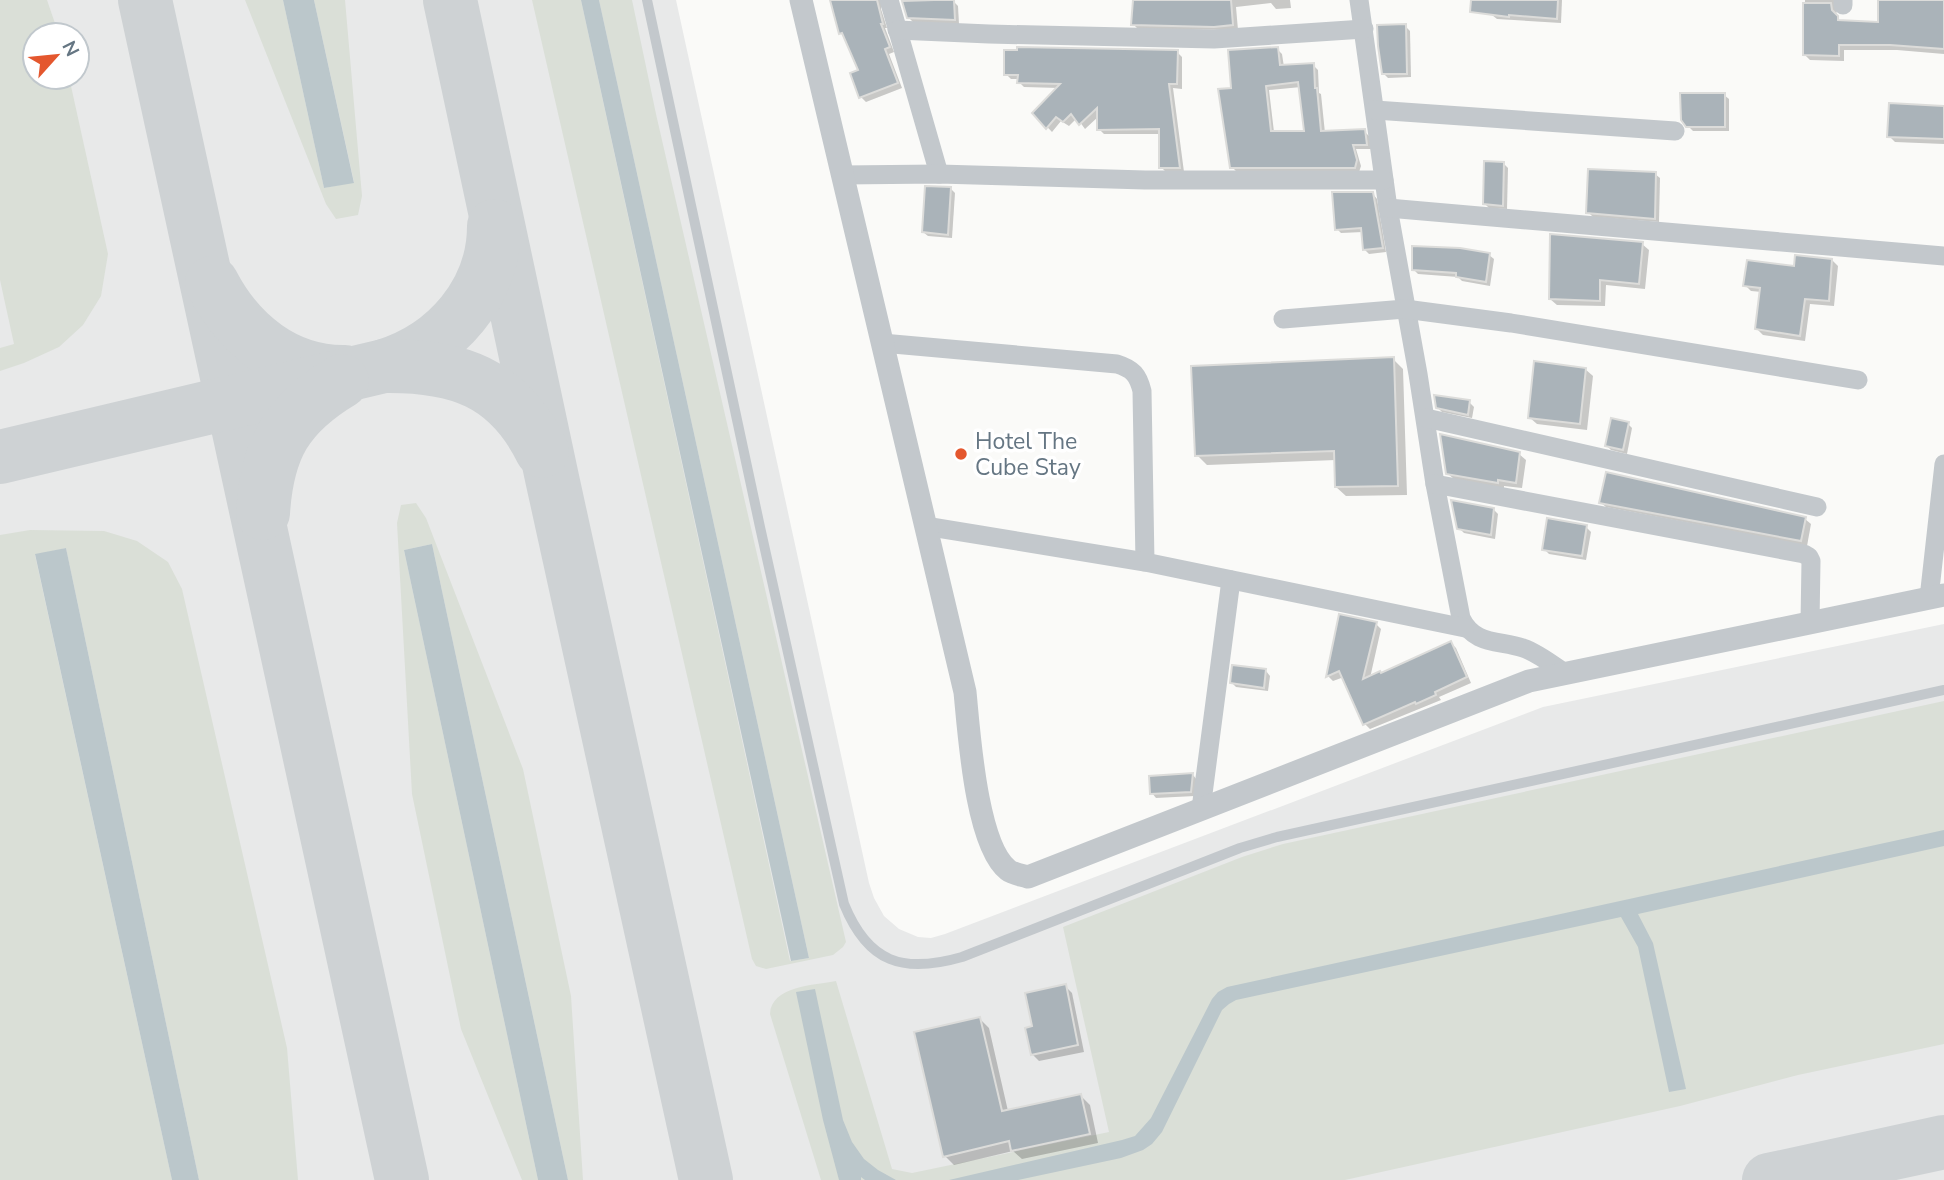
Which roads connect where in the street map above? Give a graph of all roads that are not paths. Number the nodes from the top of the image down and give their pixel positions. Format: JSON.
{"nodes":[{"id":1,"x":648,"y":0,"type":"edge"},
{"id":2,"x":801,"y":0,"type":"edge"},
{"id":3,"x":889,"y":0,"type":"edge"},
{"id":4,"x":1359,"y":0,"type":"edge"},
{"id":5,"x":1364,"y":29,"type":"junction"},
{"id":6,"x":897,"y":30,"type":"junction"},
{"id":7,"x":1375,"y":110,"type":"junction"},
{"id":8,"x":1675,"y":131,"type":"dead end"},
{"id":9,"x":939,"y":174,"type":"junction"},
{"id":10,"x":842,"y":175,"type":"junction"},
{"id":11,"x":1384,"y":180,"type":"junction"},
{"id":12,"x":1388,"y":208,"type":"junction"},
{"id":13,"x":1944,"y":256,"type":"edge"},
{"id":14,"x":1405,"y":309,"type":"junction"},
{"id":15,"x":1283,"y":319,"type":"dead end"},
{"id":16,"x":882,"y":343,"type":"junction"},
{"id":17,"x":1858,"y":380,"type":"dead end"},
{"id":18,"x":1426,"y":418,"type":"junction"},
{"id":19,"x":1944,"y":464,"type":"edge"},
{"id":20,"x":1435,"y":484,"type":"junction"},
{"id":21,"x":1817,"y":507,"type":"dead end"},
{"id":22,"x":925,"y":526,"type":"junction"},
{"id":23,"x":1145,"y":562,"type":"junction"},
{"id":24,"x":1231,"y":580,"type":"junction"},
{"id":25,"x":1936,"y":596,"type":"edge"},
{"id":26,"x":1810,"y":623,"type":"junction"},
{"id":27,"x":1465,"y":628,"type":"junction"},
{"id":28,"x":1566,"y":674,"type":"junction"},
{"id":29,"x":1944,"y":690,"type":"edge"},
{"id":30,"x":1201,"y":809,"type":"junction"}],
"edges":[{"from":1,"to":29,"type":"lane"},
{"from":2,"to":10,"type":"street"},
{"from":3,"to":6,"type":"street"},
{"from":4,"to":5,"type":"street"},
{"from":5,"to":6,"type":"street"},
{"from":5,"to":7,"type":"street"},
{"from":6,"to":9,"type":"street"},
{"from":7,"to":8,"type":"street"},
{"from":7,"to":11,"type":"street"},
{"from":9,"to":10,"type":"street"},
{"from":9,"to":11,"type":"street"},
{"from":10,"to":16,"type":"street"},
{"from":11,"to":12,"type":"street"},
{"from":12,"to":13,"type":"street"},
{"from":12,"to":14,"type":"street"},
{"from":14,"to":15,"type":"street"},
{"from":14,"to":17,"type":"street"},
{"from":14,"to":18,"type":"street"},
{"from":16,"to":22,"type":"street"},
{"from":16,"to":23,"type":"street"},
{"from":18,"to":20,"type":"street"},
{"from":18,"to":21,"type":"street"},
{"from":19,"to":25,"type":"street"},
{"from":20,"to":26,"type":"street"},
{"from":20,"to":27,"type":"street"},
{"from":22,"to":23,"type":"street"},
{"from":22,"to":30,"type":"street"},
{"from":23,"to":24,"type":"street"},
{"from":24,"to":27,"type":"street"},
{"from":24,"to":30,"type":"street"},
{"from":25,"to":26,"type":"street"},
{"from":26,"to":28,"type":"street"},
{"from":27,"to":28,"type":"street"},
{"from":28,"to":30,"type":"street"}]}
